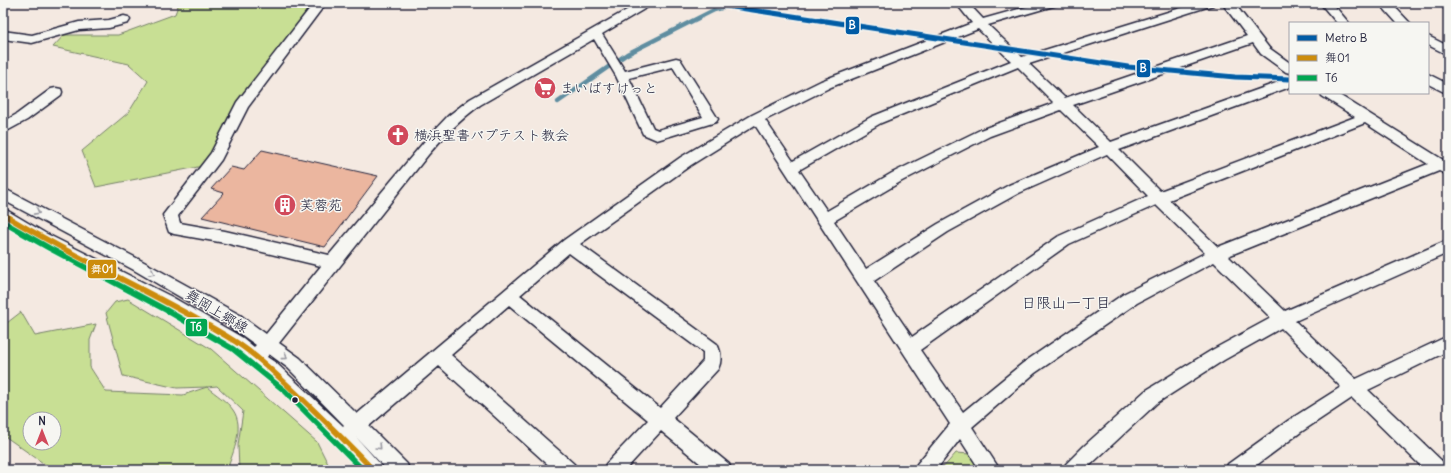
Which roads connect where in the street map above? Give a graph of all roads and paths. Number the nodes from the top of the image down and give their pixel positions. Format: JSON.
{"nodes":[{"id":1,"x":320,"y":3,"type":"edge"},
{"id":2,"x":647,"y":3,"type":"edge"},
{"id":3,"x":962,"y":3,"type":"edge"},
{"id":4,"x":1053,"y":3,"type":"edge"},
{"id":5,"x":1209,"y":3,"type":"edge"},
{"id":6,"x":1228,"y":3,"type":"edge"},
{"id":7,"x":1326,"y":3,"type":"edge"},
{"id":8,"x":1385,"y":3,"type":"edge"},
{"id":9,"x":1446,"y":3,"type":"edge"},
{"id":10,"x":1448,"y":6,"type":"edge"},
{"id":11,"x":124,"y":20,"type":"dead end"},
{"id":12,"x":1342,"y":22,"type":"edge"},
{"id":13,"x":1403,"y":22,"type":"edge"},
{"id":14,"x":980,"y":24,"type":"junction"},
{"id":15,"x":595,"y":34,"type":"junction"},
{"id":16,"x":3,"y":35,"type":"edge"},
{"id":17,"x":1256,"y":39,"type":"junction"},
{"id":18,"x":1429,"y":41,"type":"edge"},
{"id":19,"x":1448,"y":51,"type":"edge"},
{"id":20,"x":1020,"y":62,"type":"junction"},
{"id":21,"x":617,"y":68,"type":"junction"},
{"id":22,"x":1289,"y":69,"type":"edge"},
{"id":23,"x":1429,"y":79,"type":"edge"},
{"id":24,"x":1289,"y":82,"type":"edge"},
{"id":25,"x":1448,"y":90,"type":"edge"},
{"id":26,"x":56,"y":92,"type":"dead end"},
{"id":27,"x":1329,"y":94,"type":"edge"},
{"id":28,"x":1063,"y":104,"type":"junction"},
{"id":29,"x":757,"y":118,"type":"junction"},
{"id":30,"x":1365,"y":118,"type":"junction"},
{"id":31,"x":3,"y":128,"type":"edge"},
{"id":32,"x":1109,"y":148,"type":"junction"},
{"id":33,"x":1443,"y":167,"type":"edge"},
{"id":34,"x":791,"y":168,"type":"junction"},
{"id":35,"x":3,"y":193,"type":"edge"},
{"id":36,"x":1158,"y":198,"type":"junction"},
{"id":37,"x":3,"y":214,"type":"edge"},
{"id":38,"x":824,"y":220,"type":"junction"},
{"id":39,"x":570,"y":244,"type":"junction"},
{"id":40,"x":1448,"y":246,"type":"edge"},
{"id":41,"x":1217,"y":254,"type":"junction"},
{"id":42,"x":331,"y":262,"type":"junction"},
{"id":43,"x":864,"y":278,"type":"junction"},
{"id":44,"x":508,"y":295,"type":"junction"},
{"id":45,"x":1282,"y":319,"type":"junction"},
{"id":46,"x":268,"y":344,"type":"junction"},
{"id":47,"x":1448,"y":344,"type":"edge"},
{"id":48,"x":911,"y":348,"type":"junction"},
{"id":49,"x":439,"y":355,"type":"junction"},
{"id":50,"x":255,"y":358,"type":"junction"},
{"id":51,"x":1354,"y":388,"type":"junction"},
{"id":52,"x":660,"y":420,"type":"junction"},
{"id":53,"x":358,"y":425,"type":"junction"},
{"id":54,"x":961,"y":425,"type":"junction"},
{"id":55,"x":342,"y":438,"type":"junction"},
{"id":56,"x":1448,"y":468,"type":"edge"},
{"id":57,"x":373,"y":470,"type":"edge"},
{"id":58,"x":400,"y":470,"type":"edge"},
{"id":59,"x":567,"y":470,"type":"edge"},
{"id":60,"x":613,"y":470,"type":"edge"},
{"id":61,"x":722,"y":470,"type":"edge"},
{"id":62,"x":924,"y":470,"type":"edge"},
{"id":63,"x":991,"y":470,"type":"edge"},
{"id":64,"x":1072,"y":470,"type":"edge"},
{"id":65,"x":1235,"y":470,"type":"edge"},
{"id":66,"x":1438,"y":470,"type":"edge"},
{"id":67,"x":1445,"y":470,"type":"edge"}],
"edges":[{"from":1,"to":42,"type":"street"},
{"from":2,"to":15,"type":"street"},
{"from":3,"to":14,"type":"street"},
{"from":4,"to":14,"type":"street"},
{"from":5,"to":20,"type":"street"},
{"from":6,"to":17,"type":"street"},
{"from":7,"to":12,"type":"street"},
{"from":8,"to":13,"type":"street"},
{"from":9,"to":10,"type":"street"},
{"from":11,"to":16,"type":"street"},
{"from":14,"to":20,"type":"street"},
{"from":14,"to":29,"type":"street"},
{"from":15,"to":21,"type":"street"},
{"from":15,"to":42,"type":"street"},
{"from":17,"to":22,"type":"street"},
{"from":17,"to":28,"type":"street"},
{"from":18,"to":19,"type":"street"},
{"from":20,"to":28,"type":"street"},
{"from":20,"to":34,"type":"street"},
{"from":21,"to":21,"type":"street"},
{"from":23,"to":25,"type":"street"},
{"from":24,"to":32,"type":"street"},
{"from":26,"to":31,"type":"street"},
{"from":27,"to":30,"type":"street"},
{"from":28,"to":32,"type":"street"},
{"from":28,"to":38,"type":"street"},
{"from":29,"to":34,"type":"street"},
{"from":29,"to":39,"type":"street"},
{"from":30,"to":33,"type":"street"},
{"from":30,"to":36,"type":"street"},
{"from":32,"to":36,"type":"street"},
{"from":32,"to":43,"type":"street"},
{"from":33,"to":41,"type":"street"},
{"from":34,"to":38,"type":"street"},
{"from":35,"to":46,"type":"street","name":"舞岡上郷線","one_way":true},
{"from":36,"to":41,"type":"street"},
{"from":36,"to":48,"type":"street"},
{"from":37,"to":50,"type":"street","name":"舞岡上郷線"},
{"from":38,"to":43,"type":"street"},
{"from":39,"to":44,"type":"street"},
{"from":39,"to":52,"type":"street"},
{"from":40,"to":45,"type":"street"},
{"from":41,"to":45,"type":"street"},
{"from":41,"to":54,"type":"street"},
{"from":42,"to":46,"type":"street"},
{"from":43,"to":48,"type":"street"},
{"from":44,"to":49,"type":"street"},
{"from":44,"to":52,"type":"street"},
{"from":45,"to":51,"type":"street"},
{"from":45,"to":64,"type":"street"},
{"from":46,"to":50,"type":"street"},
{"from":46,"to":53,"type":"street","name":"舞岡上郷線","one_way":true},
{"from":47,"to":51,"type":"street"},
{"from":48,"to":54,"type":"street"},
{"from":49,"to":53,"type":"street"},
{"from":49,"to":59,"type":"street"},
{"from":50,"to":55,"type":"street","name":"舞岡上郷線"},
{"from":51,"to":65,"type":"street"},
{"from":51,"to":66,"type":"street"},
{"from":52,"to":60,"type":"street"},
{"from":52,"to":61,"type":"street"},
{"from":53,"to":55,"type":"street"},
{"from":53,"to":58,"type":"street","name":"舞岡上郷線","one_way":true},
{"from":54,"to":62,"type":"street"},
{"from":54,"to":63,"type":"street"},
{"from":55,"to":57,"type":"street","name":"舞岡上郷線"},
{"from":56,"to":67,"type":"street"}]}
